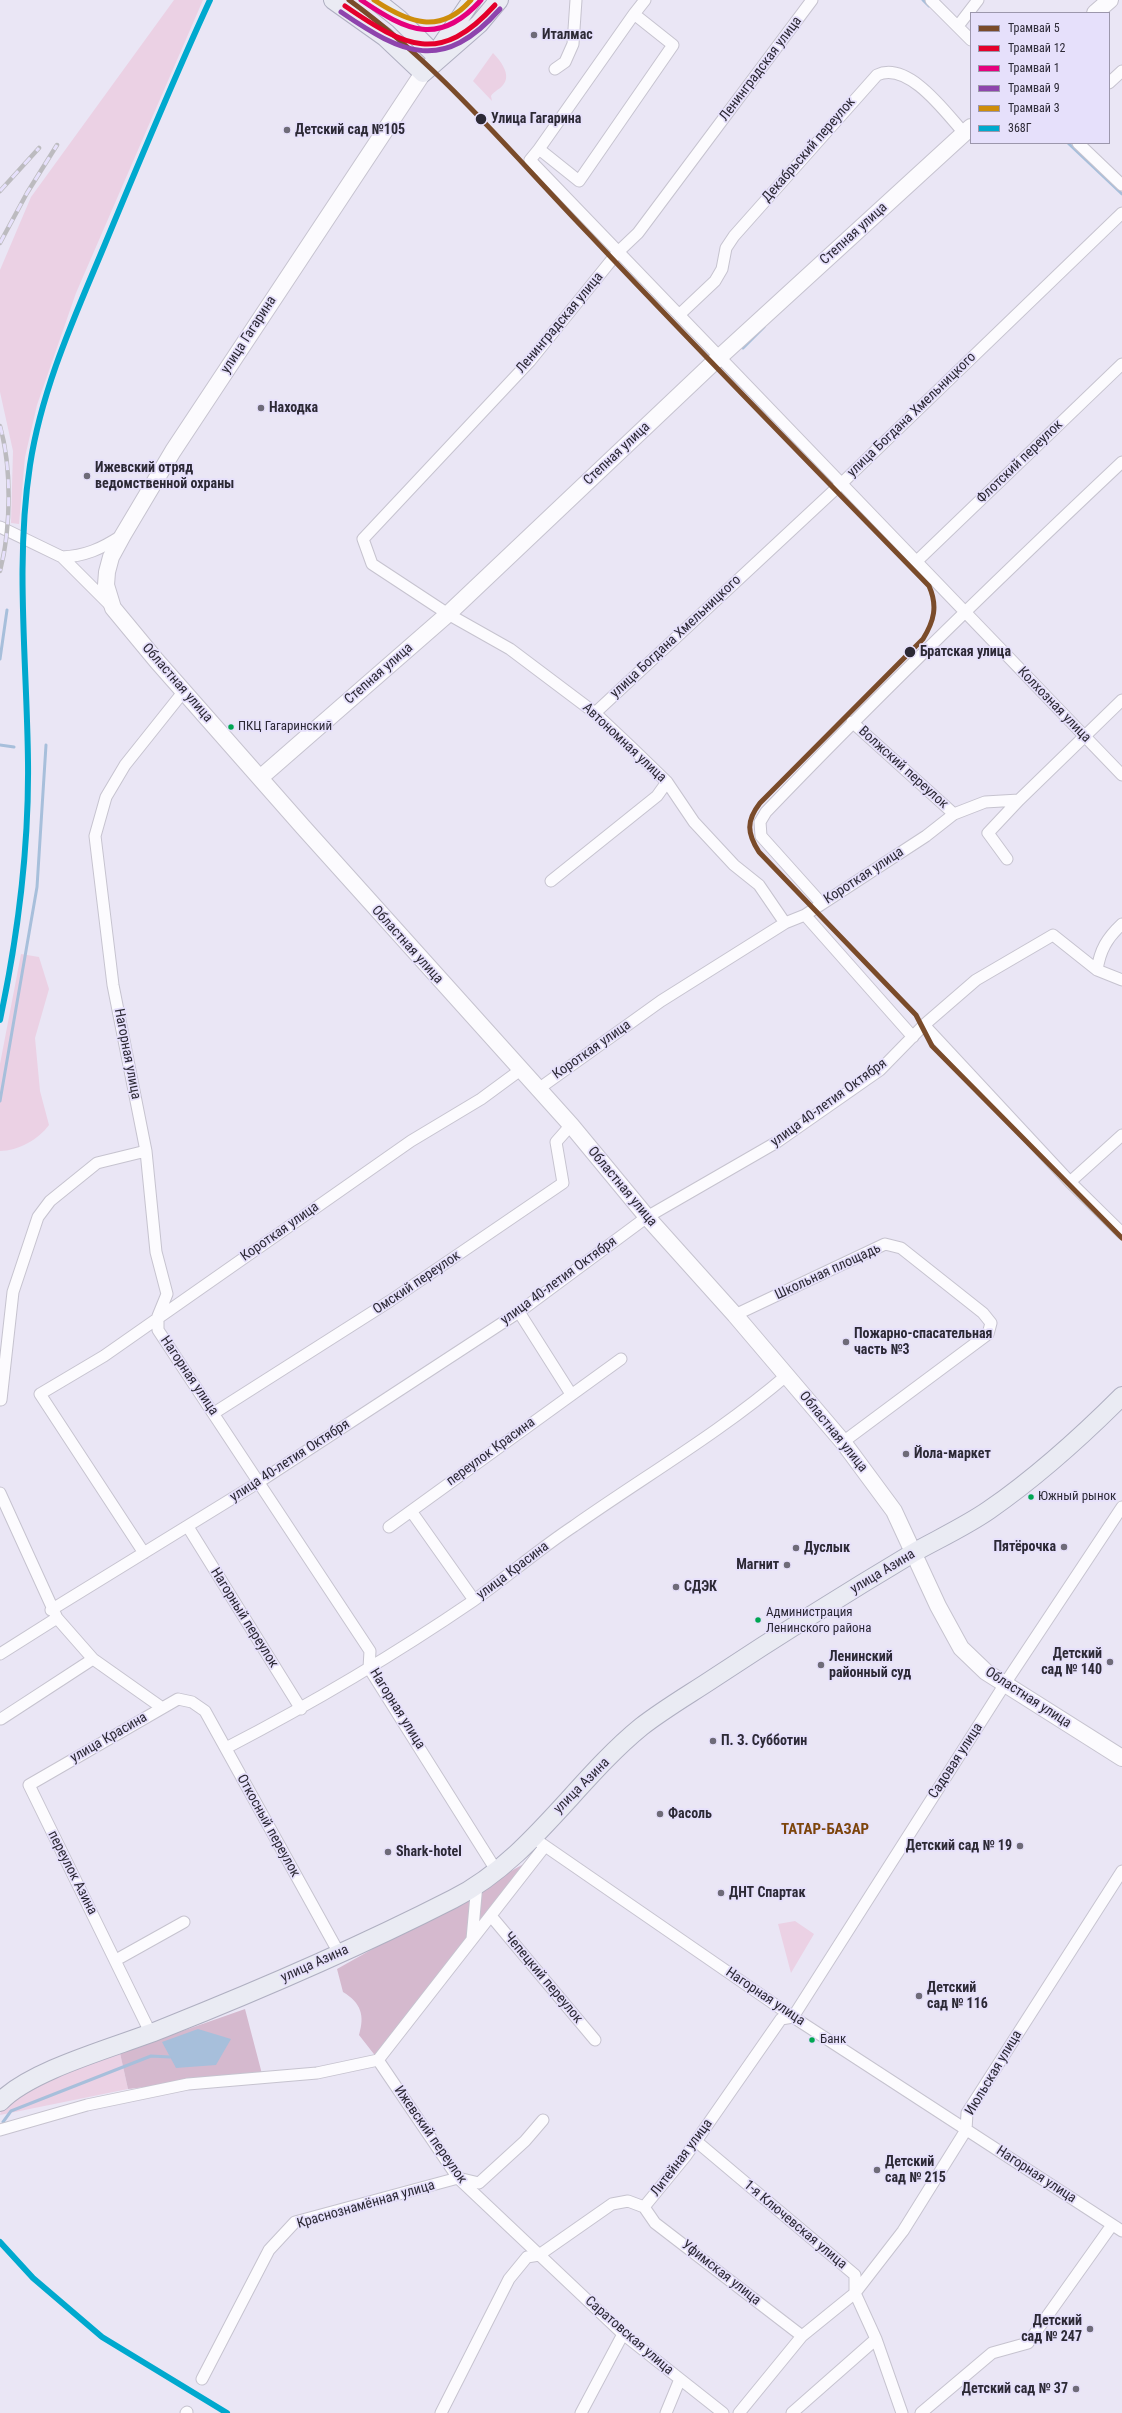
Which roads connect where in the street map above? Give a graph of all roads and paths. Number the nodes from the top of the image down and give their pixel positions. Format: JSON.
{"nodes":[{"id":1,"x":332,"y":0,"type":"edge"},
{"id":2,"x":375,"y":0,"type":"edge"},
{"id":3,"x":472,"y":0,"type":"edge"},
{"id":4,"x":499,"y":0,"type":"edge"},
{"id":5,"x":576,"y":0,"type":"edge"},
{"id":6,"x":645,"y":0,"type":"edge"},
{"id":7,"x":812,"y":0,"type":"edge"},
{"id":8,"x":931,"y":0,"type":"edge"},
{"id":9,"x":978,"y":0,"type":"edge"},
{"id":10,"x":1110,"y":0,"type":"edge"},
{"id":11,"x":1096,"y":12,"type":"edge"},
{"id":12,"x":634,"y":14,"type":"junction"},
{"id":13,"x":958,"y":26,"type":"junction"},
{"id":14,"x":970,"y":39,"type":"edge"},
{"id":15,"x":437,"y":56,"type":"junction"},
{"id":16,"x":555,"y":69,"type":"dead end"},
{"id":17,"x":1122,"y":71,"type":"edge"},
{"id":18,"x":423,"y":73,"type":"junction"},
{"id":19,"x":1110,"y":82,"type":"edge"},
{"id":20,"x":968,"y":130,"type":"edge"},
{"id":21,"x":1079,"y":144,"type":"edge"},
{"id":22,"x":539,"y":149,"type":"junction"},
{"id":23,"x":1122,"y":185,"type":"edge"},
{"id":24,"x":1122,"y":213,"type":"edge"},
{"id":25,"x":618,"y":252,"type":"junction"},
{"id":26,"x":679,"y":315,"type":"junction"},
{"id":27,"x":719,"y":358,"type":"junction"},
{"id":28,"x":1122,"y":364,"type":"edge"},
{"id":29,"x":1122,"y":462,"type":"edge"},
{"id":30,"x":842,"y":483,"type":"junction"},
{"id":31,"x":0,"y":527,"type":"edge"},
{"id":32,"x":123,"y":535,"type":"junction"},
{"id":33,"x":62,"y":557,"type":"junction"},
{"id":34,"x":918,"y":560,"type":"junction"},
{"id":35,"x":113,"y":608,"type":"junction"},
{"id":36,"x":964,"y":612,"type":"junction"},
{"id":37,"x":448,"y":614,"type":"junction"},
{"id":38,"x":184,"y":691,"type":"junction"},
{"id":39,"x":1122,"y":700,"type":"edge"},
{"id":40,"x":595,"y":714,"type":"junction"},
{"id":41,"x":852,"y":722,"type":"junction"},
{"id":42,"x":1084,"y":736,"type":"junction"},
{"id":43,"x":1122,"y":775,"type":"edge"},
{"id":44,"x":260,"y":778,"type":"junction"},
{"id":45,"x":667,"y":782,"type":"junction"},
{"id":46,"x":1019,"y":800,"type":"junction"},
{"id":47,"x":954,"y":814,"type":"junction"},
{"id":48,"x":1007,"y":859,"type":"dead end"},
{"id":49,"x":551,"y":881,"type":"dead end"},
{"id":50,"x":822,"y":904,"type":"junction"},
{"id":51,"x":805,"y":915,"type":"junction"},
{"id":52,"x":785,"y":923,"type":"junction"},
{"id":53,"x":1122,"y":924,"type":"edge"},
{"id":54,"x":1097,"y":970,"type":"junction"},
{"id":55,"x":1122,"y":980,"type":"edge"},
{"id":56,"x":924,"y":1025,"type":"junction"},
{"id":57,"x":913,"y":1037,"type":"junction"},
{"id":58,"x":519,"y":1071,"type":"junction"},
{"id":59,"x":536,"y":1090,"type":"junction"},
{"id":60,"x":571,"y":1125,"type":"junction"},
{"id":61,"x":1122,"y":1135,"type":"edge"},
{"id":62,"x":146,"y":1151,"type":"junction"},
{"id":63,"x":1070,"y":1182,"type":"junction"},
{"id":64,"x":646,"y":1217,"type":"junction"},
{"id":65,"x":1122,"y":1233,"type":"edge"},
{"id":66,"x":519,"y":1312,"type":"junction"},
{"id":67,"x":736,"y":1315,"type":"junction"},
{"id":68,"x":158,"y":1316,"type":"junction"},
{"id":69,"x":621,"y":1359,"type":"dead end"},
{"id":70,"x":787,"y":1375,"type":"junction"},
{"id":71,"x":571,"y":1394,"type":"junction"},
{"id":72,"x":1122,"y":1396,"type":"edge"},
{"id":73,"x":1,"y":1400,"type":"dead end"},
{"id":74,"x":214,"y":1413,"type":"junction"},
{"id":75,"x":843,"y":1442,"type":"junction"},
{"id":76,"x":259,"y":1482,"type":"junction"},
{"id":77,"x":0,"y":1493,"type":"edge"},
{"id":78,"x":1122,"y":1507,"type":"edge"},
{"id":79,"x":411,"y":1511,"type":"junction"},
{"id":80,"x":188,"y":1527,"type":"junction"},
{"id":81,"x":389,"y":1527,"type":"dead end"},
{"id":82,"x":144,"y":1554,"type":"junction"},
{"id":83,"x":913,"y":1554,"type":"junction"},
{"id":84,"x":474,"y":1600,"type":"junction"},
{"id":85,"x":54,"y":1614,"type":"junction"},
{"id":86,"x":0,"y":1654,"type":"edge"},
{"id":87,"x":93,"y":1659,"type":"junction"},
{"id":88,"x":369,"y":1668,"type":"junction"},
{"id":89,"x":1005,"y":1684,"type":"junction"},
{"id":90,"x":192,"y":1702,"type":"joint"},
{"id":91,"x":161,"y":1707,"type":"junction"},
{"id":92,"x":301,"y":1709,"type":"junction"},
{"id":93,"x":1,"y":1719,"type":"edge"},
{"id":94,"x":226,"y":1748,"type":"junction"},
{"id":95,"x":1122,"y":1758,"type":"edge"},
{"id":96,"x":29,"y":1785,"type":"joint"},
{"id":97,"x":538,"y":1842,"type":"junction"},
{"id":98,"x":496,"y":1870,"type":"junction"},
{"id":99,"x":1122,"y":1871,"type":"edge"},
{"id":100,"x":477,"y":1884,"type":"junction"},
{"id":101,"x":491,"y":1916,"type":"junction"},
{"id":102,"x":184,"y":1922,"type":"dead end"},
{"id":103,"x":472,"y":1939,"type":"junction"},
{"id":104,"x":339,"y":1953,"type":"junction"},
{"id":105,"x":116,"y":1960,"type":"junction"},
{"id":106,"x":793,"y":2017,"type":"junction"},
{"id":107,"x":151,"y":2034,"type":"junction"},
{"id":108,"x":595,"y":2040,"type":"dead end"},
{"id":109,"x":378,"y":2060,"type":"junction"},
{"id":110,"x":0,"y":2102,"type":"edge"},
{"id":111,"x":543,"y":2120,"type":"dead end"},
{"id":112,"x":0,"y":2130,"type":"edge"},
{"id":113,"x":966,"y":2130,"type":"junction"},
{"id":114,"x":696,"y":2141,"type":"junction"},
{"id":115,"x":458,"y":2178,"type":"junction"},
{"id":116,"x":644,"y":2207,"type":"junction"},
{"id":117,"x":1112,"y":2225,"type":"junction"},
{"id":118,"x":1122,"y":2231,"type":"edge"},
{"id":119,"x":539,"y":2255,"type":"junction"},
{"id":120,"x":855,"y":2293,"type":"junction"},
{"id":121,"x":623,"y":2334,"type":"junction"},
{"id":122,"x":802,"y":2336,"type":"junction"},
{"id":123,"x":876,"y":2339,"type":"junction"},
{"id":124,"x":202,"y":2379,"type":"dead end"},
{"id":125,"x":680,"y":2379,"type":"junction"},
{"id":126,"x":441,"y":2413,"type":"edge"},
{"id":127,"x":581,"y":2413,"type":"edge"},
{"id":128,"x":666,"y":2413,"type":"edge"},
{"id":129,"x":723,"y":2413,"type":"edge"},
{"id":130,"x":739,"y":2413,"type":"edge"},
{"id":131,"x":792,"y":2413,"type":"edge"},
{"id":132,"x":902,"y":2413,"type":"edge"},
{"id":133,"x":921,"y":2413,"type":"edge"}],
"edges":[{"from":1,"to":18,"type":"main road"},
{"from":2,"to":15,"type":"main road"},
{"from":3,"to":15,"type":"main road","name":"улица Гагарина"},
{"from":4,"to":15,"type":"main road","name":"улица Гагарина"},
{"from":5,"to":16,"type":"street"},
{"from":6,"to":12,"type":"street"},
{"from":7,"to":25,"type":"street","name":"Ленинградская улица"},
{"from":8,"to":13,"type":"street"},
{"from":9,"to":13,"type":"street"},
{"from":10,"to":11,"type":"main road"},
{"from":12,"to":22,"type":"street"},
{"from":12,"to":22,"type":"street"},
{"from":13,"to":14,"type":"street"},
{"from":15,"to":18,"type":"main road","name":"улица Гагарина"},
{"from":17,"to":19,"type":"street"},
{"from":18,"to":32,"type":"main road","name":"улица Гагарина"},
{"from":20,"to":26,"type":"street","name":"Декабрьский переулок"},
{"from":20,"to":27,"type":"main road","name":"Степная улица"},
{"from":21,"to":23,"type":"street"},
{"from":22,"to":25,"type":"street","name":"Колхозная улица"},
{"from":24,"to":30,"type":"street","name":"улица Богдана Хмельницкого"},
{"from":25,"to":26,"type":"street","name":"Колхозная улица"},
{"from":25,"to":37,"type":"street","name":"Ленинградская улица"},
{"from":26,"to":27,"type":"street","name":"Колхозная улица"},
{"from":27,"to":30,"type":"street","name":"Колхозная улица"},
{"from":27,"to":37,"type":"main road","name":"Степная улица"},
{"from":28,"to":34,"type":"street","name":"Флотский переулок"},
{"from":29,"to":36,"type":"street"},
{"from":30,"to":34,"type":"street","name":"Колхозная улица"},
{"from":30,"to":40,"type":"street","name":"улица Богдана Хмельницкого"},
{"from":31,"to":33,"type":"street"},
{"from":32,"to":33,"type":"street"},
{"from":32,"to":35,"type":"main road","name":"улица Гагарина"},
{"from":33,"to":35,"type":"street"},
{"from":34,"to":36,"type":"street","name":"Колхозная улица"},
{"from":35,"to":38,"type":"main road","name":"Областная улица"},
{"from":36,"to":41,"type":"street"},
{"from":36,"to":42,"type":"street","name":"Колхозная улица"},
{"from":37,"to":40,"type":"street","name":"Автономная улица"},
{"from":37,"to":44,"type":"main road","name":"Степная улица"},
{"from":38,"to":44,"type":"main road","name":"Областная улица"},
{"from":38,"to":62,"type":"street","name":"Нагорная улица"},
{"from":39,"to":42,"type":"street"},
{"from":40,"to":45,"type":"street","name":"Автономная улица"},
{"from":41,"to":47,"type":"street","name":"Волжский переулок"},
{"from":41,"to":50,"type":"street"},
{"from":42,"to":43,"type":"street","name":"Колхозная улица"},
{"from":42,"to":46,"type":"street"},
{"from":44,"to":58,"type":"main road","name":"Областная улица"},
{"from":45,"to":49,"type":"street"},
{"from":45,"to":52,"type":"street","name":"Автономная улица"},
{"from":46,"to":47,"type":"street","name":"Короткая улица"},
{"from":46,"to":48,"type":"street"},
{"from":47,"to":50,"type":"street","name":"Короткая улица"},
{"from":50,"to":51,"type":"street","name":"Короткая улица"},
{"from":51,"to":52,"type":"street","name":"Короткая улица"},
{"from":51,"to":57,"type":"street"},
{"from":52,"to":59,"type":"street","name":"Короткая улица"},
{"from":53,"to":54,"type":"street"},
{"from":54,"to":55,"type":"street"},
{"from":54,"to":56,"type":"street","name":"улица 40-летия Октября"},
{"from":56,"to":57,"type":"street","name":"улица 40-летия Октября"},
{"from":56,"to":63,"type":"street"},
{"from":57,"to":64,"type":"street","name":"улица 40-летия Октября"},
{"from":58,"to":59,"type":"main road","name":"Областная улица"},
{"from":58,"to":68,"type":"street","name":"Короткая улица"},
{"from":59,"to":60,"type":"main road","name":"Областная улица"},
{"from":60,"to":64,"type":"main road","name":"Областная улица"},
{"from":60,"to":74,"type":"street","name":"Омский переулок"},
{"from":61,"to":63,"type":"street"},
{"from":62,"to":68,"type":"street","name":"Нагорная улица"},
{"from":62,"to":73,"type":"street"},
{"from":63,"to":65,"type":"street"},
{"from":64,"to":66,"type":"street","name":"улица 40-летия Октября"},
{"from":64,"to":67,"type":"main road","name":"Областная улица"},
{"from":66,"to":71,"type":"street"},
{"from":66,"to":76,"type":"street","name":"улица 40-летия Октября"},
{"from":67,"to":70,"type":"main road","name":"Областная улица"},
{"from":67,"to":75,"type":"street","name":"Школьная площадь"},
{"from":68,"to":74,"type":"street","name":"Нагорная улица"},
{"from":68,"to":82,"type":"street","name":"Короткая улица"},
{"from":69,"to":71,"type":"street","name":"переулок Красина"},
{"from":70,"to":75,"type":"main road","name":"Областная улица"},
{"from":70,"to":84,"type":"street","name":"улица Красина"},
{"from":71,"to":79,"type":"street","name":"переулок Красина"},
{"from":72,"to":83,"type":"main road","name":"улица Азина"},
{"from":74,"to":76,"type":"street","name":"Нагорная улица"},
{"from":75,"to":83,"type":"main road","name":"Областная улица"},
{"from":76,"to":80,"type":"street","name":"улица 40-летия Октября"},
{"from":76,"to":88,"type":"street","name":"Нагорная улица"},
{"from":77,"to":85,"type":"street"},
{"from":78,"to":89,"type":"street","name":"Садовая улица"},
{"from":79,"to":81,"type":"street","name":"переулок Красина"},
{"from":79,"to":84,"type":"street"},
{"from":80,"to":82,"type":"street","name":"улица 40-летия Октября"},
{"from":80,"to":92,"type":"street","name":"Нагорный переулок"},
{"from":82,"to":85,"type":"street","name":"улица 40-летия Октября"},
{"from":83,"to":89,"type":"main road","name":"Областная улица"},
{"from":83,"to":97,"type":"main road","name":"улица Азина"},
{"from":84,"to":88,"type":"street","name":"улица Красина"},
{"from":85,"to":86,"type":"street","name":"улица 40-летия Октября"},
{"from":85,"to":87,"type":"street"},
{"from":87,"to":91,"type":"street"},
{"from":87,"to":93,"type":"street"},
{"from":88,"to":92,"type":"street","name":"улица Красина"},
{"from":88,"to":98,"type":"street","name":"Нагорная улица"},
{"from":89,"to":95,"type":"main road","name":"Областная улица"},
{"from":89,"to":106,"type":"street","name":"Садовая улица"},
{"from":90,"to":91,"type":"street","name":"улица Красина"},
{"from":90,"to":94,"type":"street","name":"Откосный переулок"},
{"from":91,"to":96,"type":"street","name":"улица Красина"},
{"from":92,"to":94,"type":"street","name":"улица Красина"},
{"from":94,"to":104,"type":"street","name":"Откосный переулок"},
{"from":96,"to":105,"type":"street","name":"переулок Азина"},
{"from":97,"to":98,"type":"main road","name":"улица Азина"},
{"from":97,"to":101,"type":"street"},
{"from":97,"to":106,"type":"street","name":"Нагорная улица"},
{"from":98,"to":100,"type":"main road","name":"улица Азина"},
{"from":99,"to":113,"type":"street","name":"Июльская улица"},
{"from":100,"to":103,"type":"street"},
{"from":100,"to":104,"type":"main road","name":"улица Азина"},
{"from":101,"to":103,"type":"street"},
{"from":101,"to":108,"type":"street","name":"Чепецкий переулок"},
{"from":102,"to":105,"type":"street"},
{"from":103,"to":109,"type":"street"},
{"from":104,"to":107,"type":"main road","name":"улица Азина"},
{"from":105,"to":107,"type":"street","name":"переулок Азина"},
{"from":106,"to":113,"type":"street","name":"Нагорная улица"},
{"from":106,"to":114,"type":"street","name":"Литейная улица"},
{"from":107,"to":110,"type":"main road","name":"улица Азина"},
{"from":109,"to":112,"type":"street"},
{"from":109,"to":115,"type":"street","name":"Ижевский переулок"},
{"from":111,"to":115,"type":"street","name":"Краснознамённая улица"},
{"from":113,"to":117,"type":"street","name":"Нагорная улица"},
{"from":113,"to":120,"type":"street","name":"Июльская улица"},
{"from":114,"to":116,"type":"street","name":"Литейная улица"},
{"from":114,"to":120,"type":"street","name":"1-я Ключевская улица"},
{"from":115,"to":119,"type":"street","name":"Ижевский переулок"},
{"from":115,"to":124,"type":"street","name":"Краснознамённая улица"},
{"from":116,"to":119,"type":"street","name":"Литейная улица"},
{"from":116,"to":122,"type":"street","name":"Уфимская улица"},
{"from":117,"to":118,"type":"street","name":"Нагорная улица"},
{"from":117,"to":133,"type":"street"},
{"from":119,"to":121,"type":"street","name":"Саратовская улица"},
{"from":119,"to":126,"type":"street","name":"Литейная улица"},
{"from":120,"to":122,"type":"street","name":"Июльская улица"},
{"from":120,"to":123,"type":"street","name":"1-я Ключевская улица"},
{"from":121,"to":125,"type":"street","name":"Саратовская улица"},
{"from":121,"to":127,"type":"street"},
{"from":122,"to":130,"type":"street","name":"Июльская улица"},
{"from":123,"to":131,"type":"street"},
{"from":123,"to":132,"type":"street","name":"1-я Ключевская улица"},
{"from":125,"to":128,"type":"street"},
{"from":125,"to":129,"type":"street","name":"Саратовская улица"}]}
